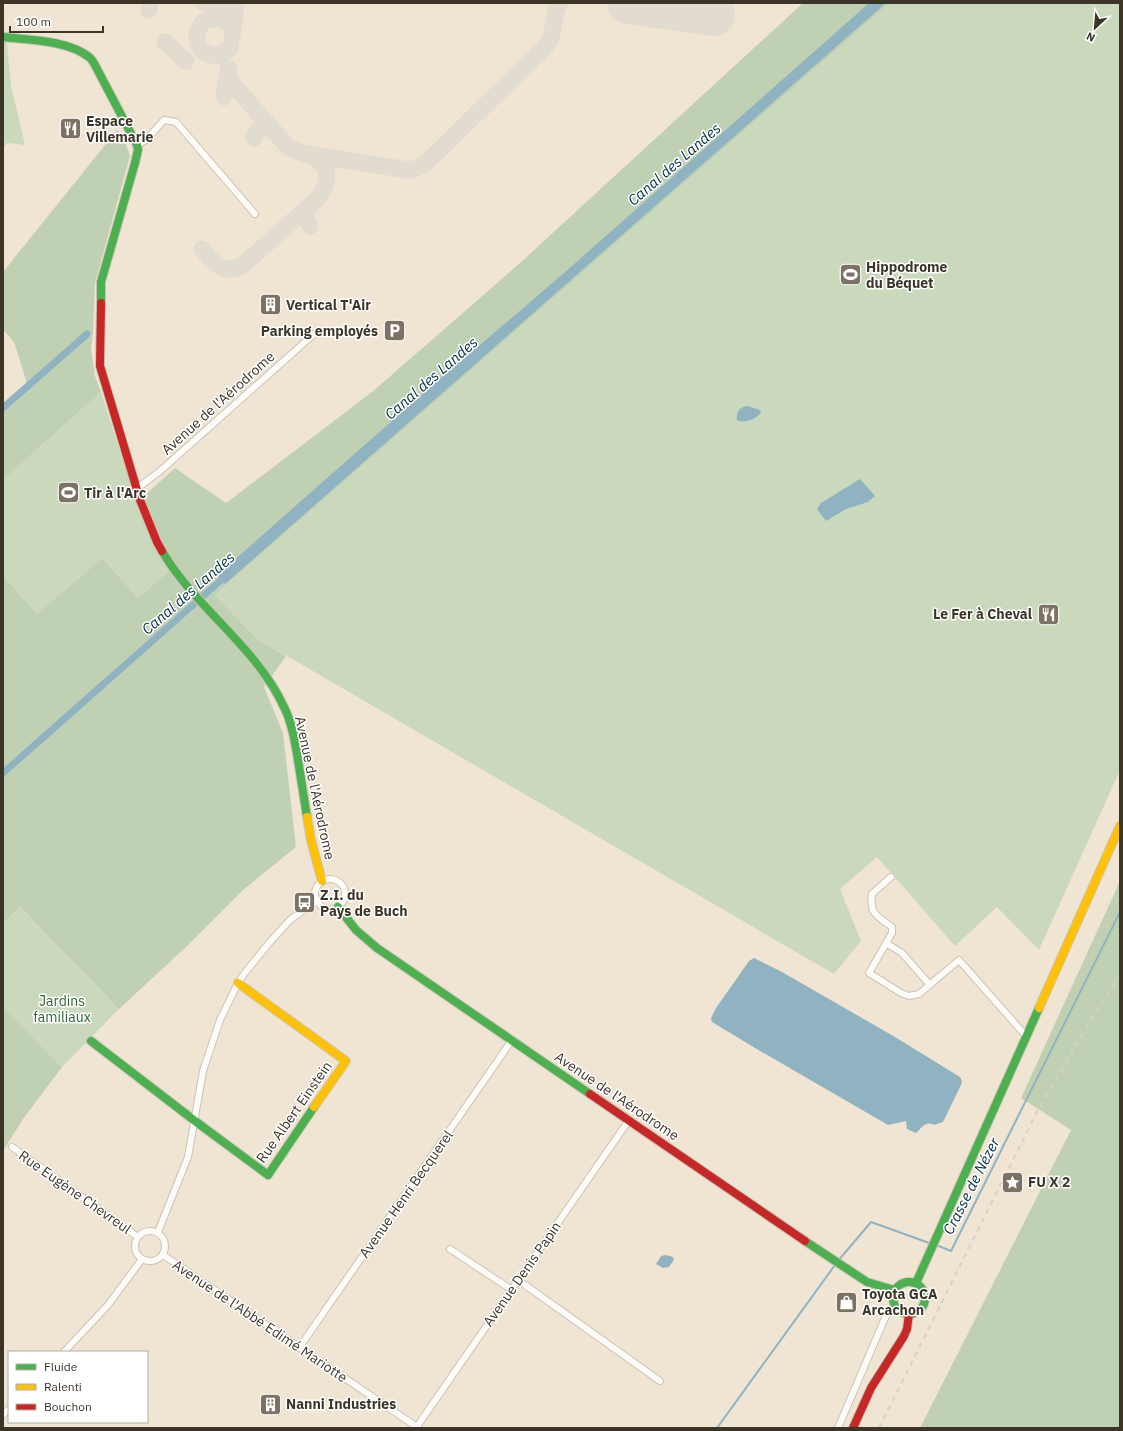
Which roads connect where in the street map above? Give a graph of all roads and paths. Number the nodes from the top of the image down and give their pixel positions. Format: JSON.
{"nodes":[{"id":1,"x":3,"y":37,"type":"edge"},
{"id":2,"x":137,"y":145,"type":"junction"},
{"id":3,"x":255,"y":214,"type":"dead end"},
{"id":4,"x":314,"y":334,"type":"dead end"},
{"id":5,"x":136,"y":489,"type":"junction"},
{"id":6,"x":1120,"y":826,"type":"edge"},
{"id":7,"x":891,"y":878,"type":"dead end"},
{"id":8,"x":322,"y":881,"type":"junction"},
{"id":9,"x":316,"y":901,"type":"junction"},
{"id":10,"x":338,"y":907,"type":"junction"},
{"id":11,"x":886,"y":943,"type":"junction"},
{"id":12,"x":238,"y":983,"type":"junction"},
{"id":13,"x":930,"y":985,"type":"junction"},
{"id":14,"x":1026,"y":1036,"type":"junction"},
{"id":15,"x":91,"y":1040,"type":"dead end"},
{"id":16,"x":512,"y":1040,"type":"junction"},
{"id":17,"x":629,"y":1120,"type":"junction"},
{"id":18,"x":195,"y":1121,"type":"junction"},
{"id":19,"x":12,"y":1147,"type":"dead end"},
{"id":20,"x":158,"y":1232,"type":"junction"},
{"id":21,"x":138,"y":1237,"type":"junction"},
{"id":22,"x":450,"y":1248,"type":"dead end"},
{"id":23,"x":163,"y":1255,"type":"junction"},
{"id":24,"x":142,"y":1259,"type":"junction"},
{"id":25,"x":518,"y":1280,"type":"junction"},
{"id":26,"x":916,"y":1283,"type":"junction"},
{"id":27,"x":512,"y":1290,"type":"junction"},
{"id":28,"x":894,"y":1290,"type":"junction"},
{"id":29,"x":894,"y":1304,"type":"junction"},
{"id":30,"x":909,"y":1314,"type":"junction"},
{"id":31,"x":299,"y":1348,"type":"junction"},
{"id":32,"x":65,"y":1351,"type":"edge"},
{"id":33,"x":660,"y":1381,"type":"dead end"},
{"id":34,"x":417,"y":1426,"type":"edge"},
{"id":35,"x":426,"y":1428,"type":"edge"},
{"id":36,"x":838,"y":1428,"type":"edge"},
{"id":37,"x":853,"y":1428,"type":"edge"}],
"edges":[{"from":1,"to":2,"type":"street"},
{"from":2,"to":3,"type":"street"},
{"from":2,"to":5,"type":"street","name":"Avenue de l'Aérodrome"},
{"from":4,"to":5,"type":"street","name":"Avenue de l'Aérodrome"},
{"from":5,"to":8,"type":"street","name":"Avenue de l'Aérodrome"},
{"from":6,"to":14,"type":"street"},
{"from":7,"to":11,"type":"street"},
{"from":8,"to":9,"type":"street"},
{"from":8,"to":10,"type":"street"},
{"from":9,"to":10,"type":"street"},
{"from":9,"to":12,"type":"street"},
{"from":10,"to":16,"type":"street","name":"Avenue de l'Aérodrome"},
{"from":11,"to":13,"type":"street"},
{"from":11,"to":13,"type":"street"},
{"from":12,"to":18,"type":"street"},
{"from":12,"to":18,"type":"street","name":"Rue Albert Einstein"},
{"from":13,"to":14,"type":"street"},
{"from":14,"to":26,"type":"street"},
{"from":15,"to":18,"type":"street"},
{"from":16,"to":17,"type":"street","name":"Avenue de l'Aérodrome"},
{"from":16,"to":31,"type":"street","name":"Avenue Henri Becquerel"},
{"from":17,"to":25,"type":"street","name":"Avenue Denis Papin"},
{"from":17,"to":28,"type":"street","name":"Avenue de l'Aérodrome"},
{"from":18,"to":20,"type":"street"},
{"from":19,"to":21,"type":"street","name":"Rue Eugène Chevreul"},
{"from":20,"to":21,"type":"street"},
{"from":20,"to":23,"type":"street"},
{"from":21,"to":24,"type":"street"},
{"from":22,"to":27,"type":"street"},
{"from":23,"to":24,"type":"street"},
{"from":23,"to":31,"type":"street","name":"Avenue de l'Abbé Edimé Mariotte"},
{"from":24,"to":32,"type":"street"},
{"from":25,"to":27,"type":"street","name":"Avenue Denis Papin"},
{"from":25,"to":33,"type":"street"},
{"from":26,"to":28,"type":"street"},
{"from":26,"to":30,"type":"street"},
{"from":27,"to":34,"type":"street","name":"Avenue Denis Papin"},
{"from":28,"to":29,"type":"street"},
{"from":29,"to":30,"type":"street"},
{"from":29,"to":36,"type":"street"},
{"from":30,"to":37,"type":"street"},
{"from":31,"to":34,"type":"street","name":"Avenue de l'Abbé Edimé Mariotte"},
{"from":34,"to":35,"type":"street","name":"Avenue de l'Abbé Edimé Mariotte"}]}
